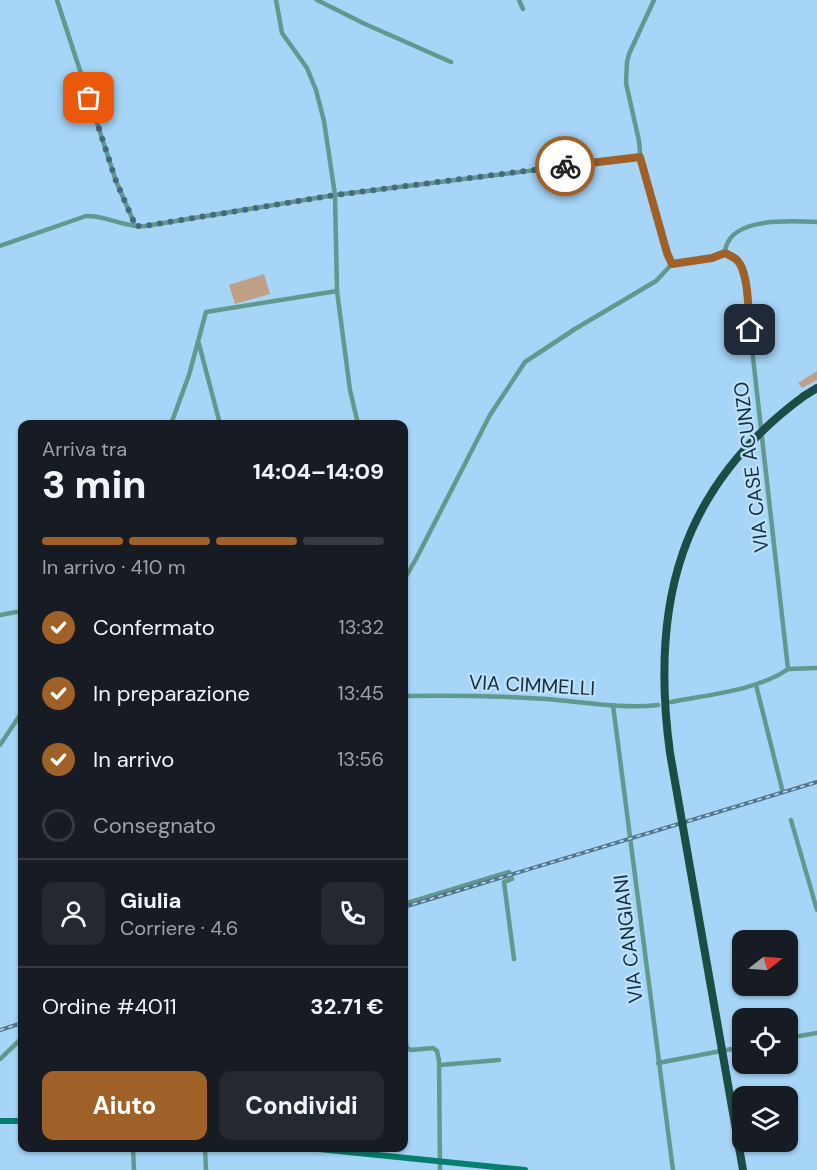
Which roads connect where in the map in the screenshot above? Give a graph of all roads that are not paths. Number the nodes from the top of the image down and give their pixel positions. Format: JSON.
{"nodes":[{"id":1,"x":57,"y":0,"type":"edge"},
{"id":2,"x":276,"y":0,"type":"edge"},
{"id":3,"x":317,"y":0,"type":"edge"},
{"id":4,"x":519,"y":0,"type":"edge"},
{"id":5,"x":654,"y":0,"type":"edge"},
{"id":6,"x":523,"y":9,"type":"dead end"},
{"id":7,"x":451,"y":62,"type":"dead end"},
{"id":8,"x":640,"y":157,"type":"junction"},
{"id":9,"x":335,"y":195,"type":"junction"},
{"id":10,"x":817,"y":222,"type":"edge"},
{"id":11,"x":134,"y":226,"type":"junction"},
{"id":12,"x":0,"y":246,"type":"edge"},
{"id":13,"x":725,"y":253,"type":"junction"},
{"id":14,"x":672,"y":264,"type":"junction"},
{"id":15,"x":337,"y":291,"type":"junction"},
{"id":16,"x":199,"y":344,"type":"junction"},
{"id":17,"x":817,"y":388,"type":"edge"},
{"id":18,"x":172,"y":420,"type":"edge"},
{"id":19,"x":219,"y":420,"type":"edge"},
{"id":20,"x":357,"y":420,"type":"edge"},
{"id":21,"x":408,"y":573,"type":"edge"},
{"id":22,"x":18,"y":612,"type":"edge"},
{"id":23,"x":0,"y":615,"type":"edge"},
{"id":24,"x":817,"y":668,"type":"edge"},
{"id":25,"x":788,"y":669,"type":"junction"},
{"id":26,"x":756,"y":685,"type":"junction"},
{"id":27,"x":408,"y":696,"type":"edge"},
{"id":28,"x":671,"y":702,"type":"dead end"},
{"id":29,"x":613,"y":705,"type":"junction"},
{"id":30,"x":658,"y":705,"type":"dead end"},
{"id":31,"x":18,"y":718,"type":"edge"},
{"id":32,"x":0,"y":745,"type":"edge"},
{"id":33,"x":782,"y":789,"type":"dead end"},
{"id":34,"x":791,"y":820,"type":"dead end"},
{"id":35,"x":408,"y":902,"type":"edge"},
{"id":36,"x":817,"y":910,"type":"edge"},
{"id":37,"x":514,"y":959,"type":"dead end"},
{"id":38,"x":817,"y":1033,"type":"edge"},
{"id":39,"x":798,"y":1036,"type":"edge"},
{"id":40,"x":18,"y":1042,"type":"edge"},
{"id":41,"x":408,"y":1048,"type":"edge"},
{"id":42,"x":732,"y":1049,"type":"edge"},
{"id":43,"x":0,"y":1059,"type":"edge"},
{"id":44,"x":499,"y":1060,"type":"dead end"},
{"id":45,"x":658,"y":1063,"type":"junction"},
{"id":46,"x":440,"y":1065,"type":"junction"},
{"id":47,"x":18,"y":1121,"type":"edge"},
{"id":48,"x":0,"y":1122,"type":"edge"},
{"id":49,"x":133,"y":1152,"type":"edge"},
{"id":50,"x":205,"y":1152,"type":"edge"},
{"id":51,"x":349,"y":1152,"type":"edge"},
{"id":52,"x":440,"y":1161,"type":"junction"},
{"id":53,"x":485,"y":1168,"type":"edge"},
{"id":54,"x":134,"y":1170,"type":"edge"},
{"id":55,"x":206,"y":1170,"type":"edge"},
{"id":56,"x":440,"y":1170,"type":"edge"},
{"id":57,"x":524,"y":1170,"type":"edge"},
{"id":58,"x":673,"y":1170,"type":"edge"},
{"id":59,"x":743,"y":1170,"type":"edge"}],
"edges":[{"from":1,"to":11,"type":"street"},
{"from":2,"to":9,"type":"street"},
{"from":3,"to":7,"type":"street"},
{"from":4,"to":6,"type":"street"},
{"from":5,"to":8,"type":"street"},
{"from":8,"to":9,"type":"street"},
{"from":8,"to":14,"type":"street"},
{"from":9,"to":11,"type":"street"},
{"from":9,"to":15,"type":"street"},
{"from":10,"to":13,"type":"street"},
{"from":11,"to":12,"type":"street"},
{"from":13,"to":14,"type":"street"},
{"from":13,"to":25,"type":"street","name":"VIA CASE ACUNZO"},
{"from":14,"to":21,"type":"street"},
{"from":15,"to":16,"type":"street"},
{"from":15,"to":20,"type":"street"},
{"from":16,"to":18,"type":"street"},
{"from":16,"to":19,"type":"street"},
{"from":17,"to":59,"type":"highway","bridge":true},
{"from":22,"to":23,"type":"street"},
{"from":24,"to":25,"type":"street"},
{"from":25,"to":26,"type":"street"},
{"from":26,"to":28,"type":"street"},
{"from":26,"to":33,"type":"street"},
{"from":27,"to":29,"type":"street","name":"VIA CIMMELLI"},
{"from":29,"to":30,"type":"street","name":"VIA CIMMELLI"},
{"from":29,"to":45,"type":"street","name":"VIA CANGIANI"},
{"from":31,"to":32,"type":"street"},
{"from":34,"to":36,"type":"street"},
{"from":35,"to":37,"type":"street"},
{"from":38,"to":39,"type":"street"},
{"from":40,"to":43,"type":"street"},
{"from":41,"to":46,"type":"street"},
{"from":42,"to":45,"type":"street"},
{"from":44,"to":46,"type":"street"},
{"from":45,"to":58,"type":"street","name":"VIA CANGIANI"},
{"from":46,"to":52,"type":"street"},
{"from":47,"to":48,"type":"main road"},
{"from":49,"to":54,"type":"street"},
{"from":50,"to":55,"type":"street"},
{"from":51,"to":52,"type":"main road"},
{"from":52,"to":53,"type":"main road"},
{"from":52,"to":56,"type":"street"},
{"from":53,"to":57,"type":"main road"}]}
